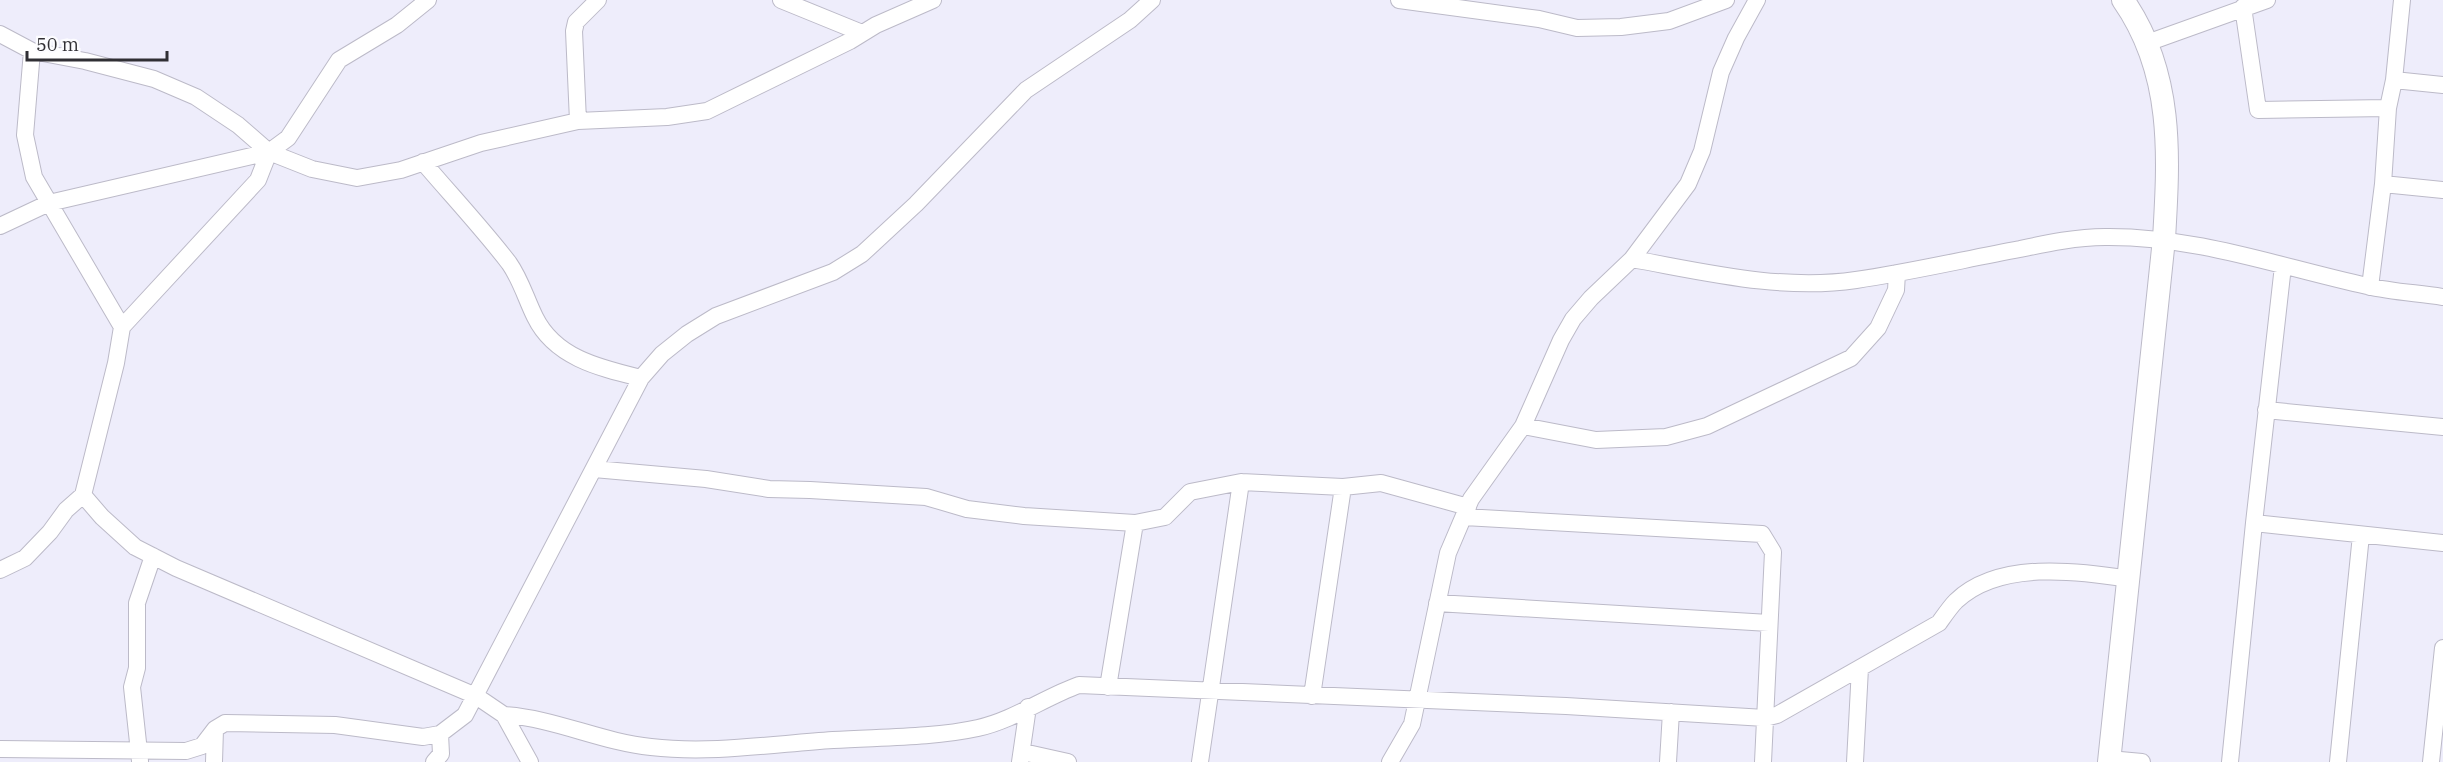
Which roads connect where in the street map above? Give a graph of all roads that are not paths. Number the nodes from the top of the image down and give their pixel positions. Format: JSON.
{"nodes":[{"id":1,"x":428,"y":0,"type":"edge"},
{"id":2,"x":598,"y":0,"type":"edge"},
{"id":3,"x":782,"y":0,"type":"edge"},
{"id":4,"x":933,"y":0,"type":"edge"},
{"id":5,"x":1152,"y":0,"type":"edge"},
{"id":6,"x":1399,"y":0,"type":"edge"},
{"id":7,"x":1726,"y":0,"type":"edge"},
{"id":8,"x":1758,"y":0,"type":"edge"},
{"id":9,"x":2123,"y":0,"type":"edge"},
{"id":10,"x":2267,"y":0,"type":"edge"},
{"id":11,"x":2402,"y":0,"type":"edge"},
{"id":12,"x":2243,"y":7,"type":"junction"},
{"id":13,"x":862,"y":33,"type":"junction"},
{"id":14,"x":0,"y":34,"type":"edge"},
{"id":15,"x":2147,"y":43,"type":"junction"},
{"id":16,"x":32,"y":51,"type":"junction"},
{"id":17,"x":2394,"y":80,"type":"junction"},
{"id":18,"x":2443,"y":85,"type":"edge"},
{"id":19,"x":2388,"y":108,"type":"junction"},
{"id":20,"x":578,"y":121,"type":"junction"},
{"id":21,"x":269,"y":152,"type":"junction"},
{"id":22,"x":423,"y":162,"type":"junction"},
{"id":23,"x":2383,"y":184,"type":"junction"},
{"id":24,"x":2443,"y":190,"type":"edge"},
{"id":25,"x":49,"y":203,"type":"junction"},
{"id":26,"x":0,"y":226,"type":"edge"},
{"id":27,"x":2164,"y":239,"type":"junction"},
{"id":28,"x":1632,"y":259,"type":"junction"},
{"id":29,"x":2283,"y":266,"type":"junction"},
{"id":30,"x":1897,"y":273,"type":"junction"},
{"id":31,"x":2370,"y":287,"type":"junction"},
{"id":32,"x":2443,"y":297,"type":"edge"},
{"id":33,"x":122,"y":327,"type":"junction"},
{"id":34,"x":641,"y":378,"type":"junction"},
{"id":35,"x":2266,"y":410,"type":"junction"},
{"id":36,"x":1523,"y":426,"type":"junction"},
{"id":37,"x":2443,"y":426,"type":"edge"},
{"id":38,"x":594,"y":469,"type":"junction"},
{"id":39,"x":1241,"y":482,"type":"junction"},
{"id":40,"x":1343,"y":487,"type":"junction"},
{"id":41,"x":83,"y":495,"type":"junction"},
{"id":42,"x":1466,"y":512,"type":"junction"},
{"id":43,"x":1135,"y":522,"type":"junction"},
{"id":44,"x":2254,"y":523,"type":"junction"},
{"id":45,"x":2361,"y":535,"type":"junction"},
{"id":46,"x":2443,"y":543,"type":"edge"},
{"id":47,"x":153,"y":556,"type":"junction"},
{"id":48,"x":0,"y":570,"type":"edge"},
{"id":49,"x":2129,"y":579,"type":"junction"},
{"id":50,"x":1437,"y":603,"type":"junction"},
{"id":51,"x":1769,"y":623,"type":"junction"},
{"id":52,"x":2443,"y":648,"type":"edge"},
{"id":53,"x":1860,"y":668,"type":"junction"},
{"id":54,"x":1108,"y":687,"type":"junction"},
{"id":55,"x":1210,"y":692,"type":"junction"},
{"id":56,"x":476,"y":696,"type":"junction"},
{"id":57,"x":1312,"y":696,"type":"junction"},
{"id":58,"x":1416,"y":700,"type":"junction"},
{"id":59,"x":1028,"y":707,"type":"junction"},
{"id":60,"x":1671,"y":712,"type":"junction"},
{"id":61,"x":504,"y":716,"type":"junction"},
{"id":62,"x":1765,"y":718,"type":"junction"},
{"id":63,"x":214,"y":729,"type":"junction"},
{"id":64,"x":440,"y":734,"type":"junction"},
{"id":65,"x":0,"y":749,"type":"edge"},
{"id":66,"x":140,"y":756,"type":"edge"},
{"id":67,"x":1022,"y":757,"type":"edge"},
{"id":68,"x":2109,"y":761,"type":"edge"},
{"id":69,"x":214,"y":762,"type":"edge"},
{"id":70,"x":434,"y":762,"type":"edge"},
{"id":71,"x":530,"y":762,"type":"edge"},
{"id":72,"x":1068,"y":762,"type":"edge"},
{"id":73,"x":1200,"y":762,"type":"edge"},
{"id":74,"x":1390,"y":762,"type":"edge"},
{"id":75,"x":1668,"y":762,"type":"edge"},
{"id":76,"x":1763,"y":762,"type":"edge"},
{"id":77,"x":1855,"y":762,"type":"edge"},
{"id":78,"x":2142,"y":762,"type":"edge"},
{"id":79,"x":2230,"y":762,"type":"edge"},
{"id":80,"x":2338,"y":762,"type":"edge"},
{"id":81,"x":2431,"y":762,"type":"edge"}],
"edges":[{"from":1,"to":21,"type":"street"},
{"from":2,"to":20,"type":"street"},
{"from":3,"to":13,"type":"street"},
{"from":4,"to":13,"type":"street"},
{"from":5,"to":34,"type":"street"},
{"from":6,"to":7,"type":"street"},
{"from":8,"to":28,"type":"street"},
{"from":9,"to":15,"type":"street"},
{"from":10,"to":12,"type":"street"},
{"from":11,"to":17,"type":"street"},
{"from":12,"to":15,"type":"street"},
{"from":12,"to":19,"type":"street"},
{"from":13,"to":20,"type":"street"},
{"from":14,"to":16,"type":"street"},
{"from":15,"to":27,"type":"street"},
{"from":16,"to":21,"type":"street"},
{"from":16,"to":25,"type":"street"},
{"from":17,"to":18,"type":"street"},
{"from":17,"to":19,"type":"street"},
{"from":19,"to":23,"type":"street"},
{"from":20,"to":22,"type":"street"},
{"from":21,"to":22,"type":"street"},
{"from":21,"to":25,"type":"street"},
{"from":21,"to":33,"type":"street"},
{"from":22,"to":34,"type":"street"},
{"from":23,"to":24,"type":"street"},
{"from":23,"to":31,"type":"street"},
{"from":25,"to":26,"type":"street"},
{"from":25,"to":33,"type":"street"},
{"from":27,"to":29,"type":"street"},
{"from":27,"to":30,"type":"street"},
{"from":27,"to":49,"type":"street"},
{"from":28,"to":30,"type":"street"},
{"from":28,"to":36,"type":"street"},
{"from":29,"to":31,"type":"street"},
{"from":29,"to":35,"type":"street"},
{"from":30,"to":36,"type":"street"},
{"from":31,"to":32,"type":"street"},
{"from":33,"to":41,"type":"street"},
{"from":34,"to":38,"type":"street"},
{"from":35,"to":37,"type":"street"},
{"from":35,"to":44,"type":"street"},
{"from":36,"to":42,"type":"street"},
{"from":38,"to":43,"type":"street"},
{"from":38,"to":56,"type":"street"},
{"from":39,"to":40,"type":"street"},
{"from":39,"to":43,"type":"street"},
{"from":39,"to":55,"type":"street"},
{"from":40,"to":42,"type":"street"},
{"from":40,"to":57,"type":"street"},
{"from":41,"to":47,"type":"street"},
{"from":41,"to":48,"type":"street"},
{"from":42,"to":50,"type":"street"},
{"from":42,"to":51,"type":"street"},
{"from":43,"to":54,"type":"street"},
{"from":44,"to":45,"type":"street"},
{"from":44,"to":79,"type":"street"},
{"from":45,"to":46,"type":"street"},
{"from":45,"to":80,"type":"street"},
{"from":47,"to":56,"type":"street"},
{"from":47,"to":66,"type":"street"},
{"from":49,"to":53,"type":"street"},
{"from":49,"to":68,"type":"street"},
{"from":50,"to":51,"type":"street"},
{"from":50,"to":58,"type":"street"},
{"from":51,"to":62,"type":"street"},
{"from":52,"to":81,"type":"street"},
{"from":53,"to":62,"type":"street"},
{"from":53,"to":77,"type":"street"},
{"from":54,"to":55,"type":"street"},
{"from":54,"to":59,"type":"street"},
{"from":55,"to":57,"type":"street"},
{"from":55,"to":73,"type":"street"},
{"from":56,"to":61,"type":"street"},
{"from":56,"to":64,"type":"street"},
{"from":57,"to":58,"type":"street"},
{"from":58,"to":60,"type":"street"},
{"from":58,"to":74,"type":"street"},
{"from":59,"to":61,"type":"street"},
{"from":59,"to":67,"type":"street"},
{"from":60,"to":62,"type":"street"},
{"from":60,"to":75,"type":"street"},
{"from":61,"to":71,"type":"street"},
{"from":62,"to":76,"type":"street"},
{"from":63,"to":64,"type":"street"},
{"from":63,"to":66,"type":"street"},
{"from":63,"to":69,"type":"street"},
{"from":64,"to":70,"type":"street"},
{"from":65,"to":66,"type":"street"},
{"from":67,"to":72,"type":"street"},
{"from":68,"to":78,"type":"street"}]}
